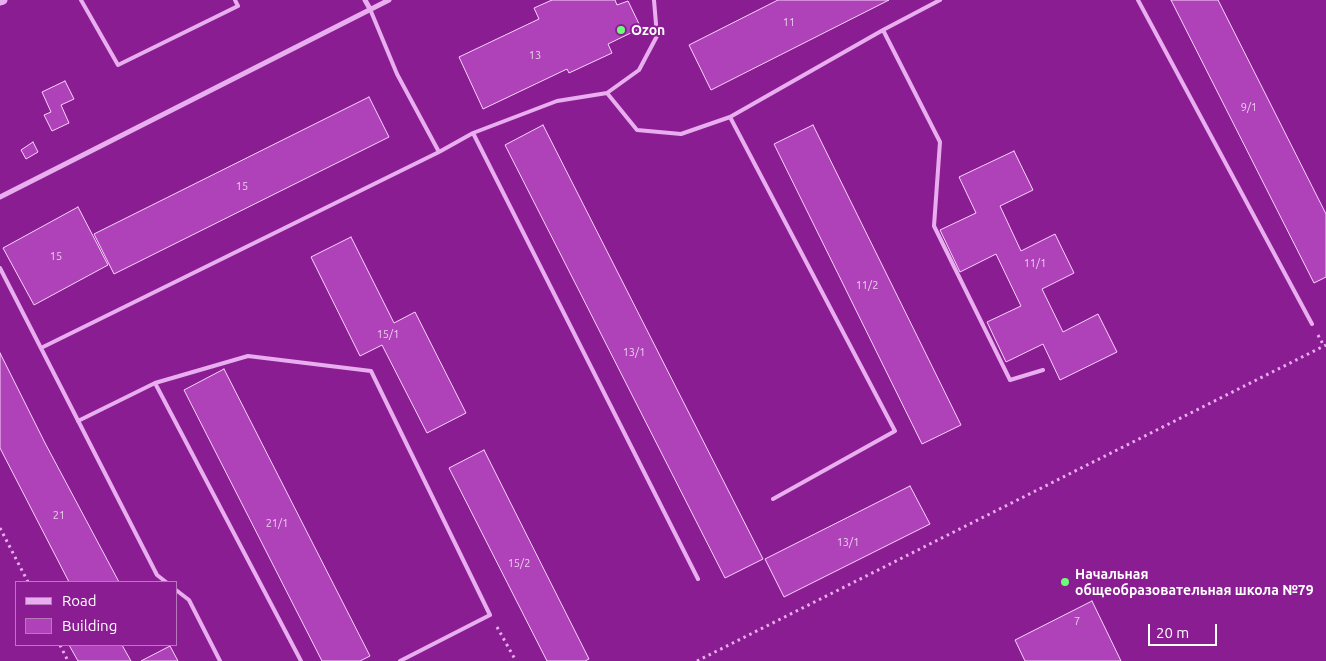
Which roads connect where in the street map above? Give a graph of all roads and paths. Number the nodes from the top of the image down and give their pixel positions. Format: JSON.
{"nodes":[{"id":1,"x":81,"y":0,"type":"edge"},
{"id":2,"x":235,"y":0,"type":"edge"},
{"id":3,"x":365,"y":0,"type":"edge"},
{"id":4,"x":388,"y":0,"type":"edge"},
{"id":5,"x":654,"y":0,"type":"edge"},
{"id":6,"x":940,"y":0,"type":"edge"},
{"id":7,"x":1138,"y":0,"type":"edge"},
{"id":8,"x":370,"y":9,"type":"junction"},
{"id":9,"x":883,"y":30,"type":"junction"},
{"id":10,"x":607,"y":93,"type":"junction"},
{"id":11,"x":730,"y":117,"type":"junction"},
{"id":12,"x":473,"y":133,"type":"junction"},
{"id":13,"x":439,"y":152,"type":"junction"},
{"id":14,"x":0,"y":197,"type":"edge"},
{"id":15,"x":0,"y":268,"type":"edge"},
{"id":16,"x":1312,"y":324,"type":"dead end"},
{"id":17,"x":1326,"y":345,"type":"edge"},
{"id":18,"x":41,"y":348,"type":"junction"},
{"id":19,"x":1044,"y":370,"type":"dead end"},
{"id":20,"x":155,"y":383,"type":"junction"},
{"id":21,"x":78,"y":420,"type":"junction"},
{"id":22,"x":773,"y":500,"type":"dead end"},
{"id":23,"x":0,"y":528,"type":"edge"},
{"id":24,"x":698,"y":579,"type":"dead end"},
{"id":25,"x":27,"y":581,"type":"edge"},
{"id":26,"x":165,"y":581,"type":"edge"},
{"id":27,"x":178,"y":592,"type":"edge"},
{"id":28,"x":490,"y":615,"type":"junction"},
{"id":29,"x":60,"y":646,"type":"edge"},
{"id":30,"x":68,"y":661,"type":"edge"},
{"id":31,"x":220,"y":661,"type":"edge"},
{"id":32,"x":302,"y":661,"type":"edge"},
{"id":33,"x":400,"y":661,"type":"edge"},
{"id":34,"x":516,"y":661,"type":"edge"},
{"id":35,"x":698,"y":661,"type":"edge"}],
"edges":[{"from":1,"to":2,"type":"lane"},
{"from":3,"to":8,"type":"street"},
{"from":4,"to":8,"type":"street"},
{"from":5,"to":10,"type":"lane"},
{"from":6,"to":9,"type":"lane"},
{"from":7,"to":16,"type":"lane"},
{"from":8,"to":13,"type":"lane"},
{"from":8,"to":14,"type":"street"},
{"from":9,"to":11,"type":"lane"},
{"from":9,"to":19,"type":"lane"},
{"from":10,"to":11,"type":"lane"},
{"from":10,"to":12,"type":"lane"},
{"from":11,"to":22,"type":"lane"},
{"from":12,"to":13,"type":"lane"},
{"from":12,"to":24,"type":"lane"},
{"from":13,"to":18,"type":"lane"},
{"from":15,"to":18,"type":"lane"},
{"from":17,"to":35,"type":"path"},
{"from":18,"to":21,"type":"lane"},
{"from":20,"to":21,"type":"lane"},
{"from":20,"to":28,"type":"lane"},
{"from":20,"to":32,"type":"lane"},
{"from":21,"to":26,"type":"lane"},
{"from":23,"to":25,"type":"path"},
{"from":27,"to":31,"type":"lane"},
{"from":28,"to":33,"type":"lane"},
{"from":28,"to":34,"type":"path"},
{"from":29,"to":30,"type":"path"}]}
